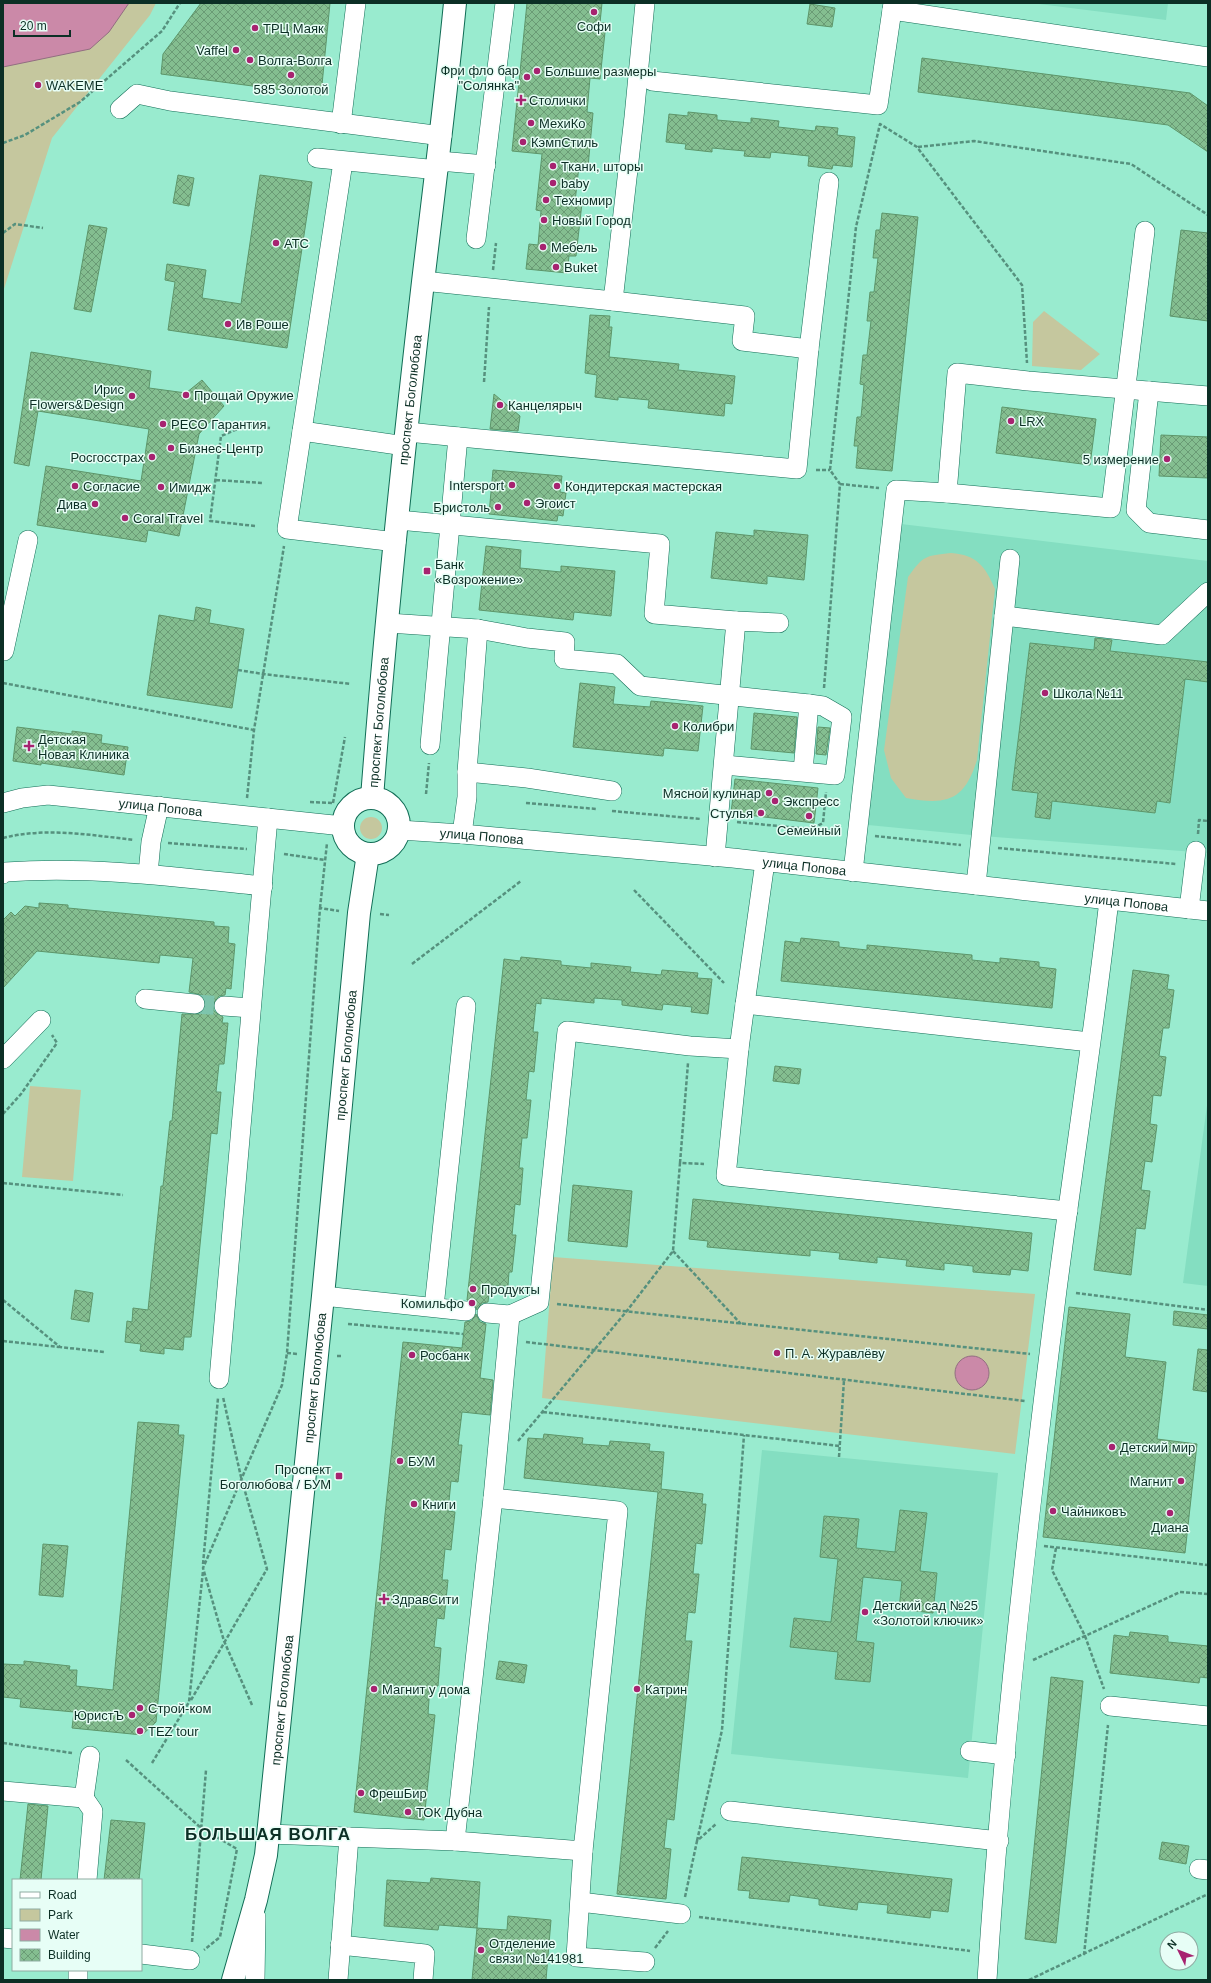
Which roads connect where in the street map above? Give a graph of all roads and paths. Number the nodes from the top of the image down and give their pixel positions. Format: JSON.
{"nodes":[{"id":1,"x":180,"y":3,"type":"edge"},
{"id":2,"x":356,"y":3,"type":"edge"},
{"id":3,"x":455,"y":3,"type":"edge"},
{"id":4,"x":505,"y":3,"type":"edge"},
{"id":5,"x":645,"y":3,"type":"edge"},
{"id":6,"x":893,"y":6,"type":"edge"},
{"id":7,"x":1208,"y":57,"type":"edge"},
{"id":8,"x":652,"y":81,"type":"dead end"},
{"id":9,"x":120,"y":109,"type":"dead end"},
{"id":10,"x":342,"y":124,"type":"junction"},
{"id":11,"x":442,"y":136,"type":"junction"},
{"id":12,"x":3,"y":143,"type":"edge"},
{"id":13,"x":917,"y":147,"type":"junction"},
{"id":14,"x":317,"y":158,"type":"dead end"},
{"id":15,"x":343,"y":162,"type":"junction"},
{"id":16,"x":486,"y":165,"type":"junction"},
{"id":17,"x":438,"y":166,"type":"junction"},
{"id":18,"x":829,"y":182,"type":"dead end"},
{"id":19,"x":1208,"y":215,"type":"edge"},
{"id":20,"x":43,"y":228,"type":"dead end"},
{"id":21,"x":1145,"y":231,"type":"dead end"},
{"id":22,"x":3,"y":233,"type":"edge"},
{"id":23,"x":476,"y":239,"type":"dead end"},
{"id":24,"x":423,"y":281,"type":"junction"},
{"id":25,"x":612,"y":301,"type":"junction"},
{"id":26,"x":809,"y":349,"type":"junction"},
{"id":27,"x":1028,"y":381,"type":"junction"},
{"id":28,"x":1126,"y":389,"type":"junction"},
{"id":29,"x":1149,"y":391,"type":"junction"},
{"id":30,"x":1208,"y":396,"type":"edge"},
{"id":31,"x":270,"y":428,"type":"dead end"},
{"id":32,"x":302,"y":431,"type":"junction"},
{"id":33,"x":458,"y":437,"type":"junction"},
{"id":34,"x":406,"y":439,"type":"junction"},
{"id":35,"x":216,"y":480,"type":"junction"},
{"id":36,"x":262,"y":483,"type":"dead end"},
{"id":37,"x":840,"y":484,"type":"junction"},
{"id":38,"x":896,"y":490,"type":"junction"},
{"id":39,"x":947,"y":493,"type":"junction"},
{"id":40,"x":398,"y":520,"type":"junction"},
{"id":41,"x":451,"y":524,"type":"junction"},
{"id":42,"x":255,"y":526,"type":"dead end"},
{"id":43,"x":287,"y":529,"type":"junction"},
{"id":44,"x":1208,"y":530,"type":"edge"},
{"id":45,"x":28,"y":540,"type":"dead end"},
{"id":46,"x":396,"y":542,"type":"junction"},
{"id":47,"x":1010,"y":559,"type":"dead end"},
{"id":48,"x":1208,"y":592,"type":"edge"},
{"id":49,"x":1004,"y":616,"type":"junction"},
{"id":50,"x":736,"y":622,"type":"junction"},
{"id":51,"x":388,"y":623,"type":"junction"},
{"id":52,"x":779,"y":623,"type":"dead end"},
{"id":53,"x":442,"y":625,"type":"junction"},
{"id":54,"x":478,"y":629,"type":"junction"},
{"id":55,"x":3,"y":654,"type":"edge"},
{"id":56,"x":238,"y":670,"type":"dead end"},
{"id":57,"x":262,"y":674,"type":"junction"},
{"id":58,"x":3,"y":683,"type":"edge"},
{"id":59,"x":351,"y":684,"type":"dead end"},
{"id":60,"x":730,"y":695,"type":"junction"},
{"id":61,"x":816,"y":705,"type":"junction"},
{"id":62,"x":254,"y":730,"type":"junction"},
{"id":63,"x":430,"y":745,"type":"joint"},
{"id":64,"x":724,"y":765,"type":"junction"},
{"id":65,"x":803,"y":771,"type":"junction"},
{"id":66,"x":467,"y":772,"type":"junction"},
{"id":67,"x":828,"y":773,"type":"junction"},
{"id":68,"x":612,"y":791,"type":"dead end"},
{"id":69,"x":426,"y":794,"type":"dead end"},
{"id":70,"x":372,"y":798,"type":"junction"},
{"id":71,"x":255,"y":799,"type":"dead end"},
{"id":72,"x":310,"y":802,"type":"dead end"},
{"id":73,"x":3,"y":803,"type":"edge"},
{"id":74,"x":333,"y":803,"type":"dead end"},
{"id":75,"x":159,"y":806,"type":"junction"},
{"id":76,"x":268,"y":818,"type":"junction"},
{"id":77,"x":343,"y":826,"type":"junction"},
{"id":78,"x":812,"y":828,"type":"dead end"},
{"id":79,"x":399,"y":830,"type":"junction"},
{"id":80,"x":462,"y":834,"type":"junction"},
{"id":81,"x":3,"y":838,"type":"edge"},
{"id":82,"x":151,"y":842,"type":"junction"},
{"id":83,"x":266,"y":851,"type":"junction"},
{"id":84,"x":1196,"y":851,"type":"dead end"},
{"id":85,"x":368,"y":854,"type":"junction"},
{"id":86,"x":716,"y":857,"type":"junction"},
{"id":87,"x":325,"y":860,"type":"dead end"},
{"id":88,"x":765,"y":862,"type":"junction"},
{"id":89,"x":853,"y":872,"type":"junction"},
{"id":90,"x":3,"y":874,"type":"edge"},
{"id":91,"x":148,"y":874,"type":"junction"},
{"id":92,"x":520,"y":881,"type":"dead end"},
{"id":93,"x":976,"y":885,"type":"junction"},
{"id":94,"x":263,"y":886,"type":"junction"},
{"id":95,"x":634,"y":890,"type":"dead end"},
{"id":96,"x":1109,"y":900,"type":"junction"},
{"id":97,"x":1189,"y":909,"type":"junction"},
{"id":98,"x":1208,"y":911,"type":"edge"},
{"id":99,"x":359,"y":913,"type":"junction"},
{"id":100,"x":389,"y":915,"type":"dead end"},
{"id":101,"x":412,"y":964,"type":"dead end"},
{"id":102,"x":724,"y":983,"type":"dead end"},
{"id":103,"x":145,"y":999,"type":"dead end"},
{"id":104,"x":195,"y":1004,"type":"tunnel mouth"},
{"id":105,"x":746,"y":1004,"type":"junction"},
{"id":106,"x":224,"y":1006,"type":"tunnel mouth"},
{"id":107,"x":466,"y":1006,"type":"dead end"},
{"id":108,"x":251,"y":1008,"type":"junction"},
{"id":109,"x":41,"y":1020,"type":"joint"},
{"id":110,"x":1090,"y":1042,"type":"junction"},
{"id":111,"x":690,"y":1046,"type":"junction"},
{"id":112,"x":739,"y":1049,"type":"junction"},
{"id":113,"x":3,"y":1060,"type":"edge"},
{"id":114,"x":3,"y":1114,"type":"edge"},
{"id":115,"x":680,"y":1163,"type":"junction"},
{"id":116,"x":704,"y":1164,"type":"dead end"},
{"id":117,"x":3,"y":1183,"type":"edge"},
{"id":118,"x":123,"y":1195,"type":"dead end"},
{"id":119,"x":1068,"y":1211,"type":"junction"},
{"id":120,"x":673,"y":1251,"type":"junction"},
{"id":121,"x":1057,"y":1291,"type":"junction"},
{"id":122,"x":323,"y":1296,"type":"junction"},
{"id":123,"x":3,"y":1300,"type":"edge"},
{"id":124,"x":539,"y":1302,"type":"junction"},
{"id":125,"x":434,"y":1307,"type":"junction"},
{"id":126,"x":466,"y":1310,"type":"dead end"},
{"id":127,"x":1208,"y":1310,"type":"edge"},
{"id":128,"x":626,"y":1312,"type":"junction"},
{"id":129,"x":487,"y":1313,"type":"dead end"},
{"id":130,"x":510,"y":1315,"type":"junction"},
{"id":131,"x":348,"y":1324,"type":"dead end"},
{"id":132,"x":741,"y":1324,"type":"junction"},
{"id":133,"x":463,"y":1334,"type":"dead end"},
{"id":134,"x":3,"y":1340,"type":"edge"},
{"id":135,"x":531,"y":1342,"type":"dead end"},
{"id":136,"x":60,"y":1347,"type":"junction"},
{"id":137,"x":593,"y":1350,"type":"junction"},
{"id":138,"x":104,"y":1352,"type":"dead end"},
{"id":139,"x":1049,"y":1356,"type":"junction"},
{"id":140,"x":220,"y":1379,"type":"junction"},
{"id":141,"x":844,"y":1380,"type":"junction"},
{"id":142,"x":1044,"y":1403,"type":"junction"},
{"id":143,"x":542,"y":1412,"type":"junction"},
{"id":144,"x":744,"y":1435,"type":"junction"},
{"id":145,"x":840,"y":1446,"type":"junction"},
{"id":146,"x":839,"y":1457,"type":"dead end"},
{"id":147,"x":496,"y":1465,"type":"junction"},
{"id":148,"x":241,"y":1477,"type":"junction"},
{"id":149,"x":493,"y":1498,"type":"junction"},
{"id":150,"x":1028,"y":1545,"type":"junction"},
{"id":151,"x":1056,"y":1548,"type":"junction"},
{"id":152,"x":1208,"y":1564,"type":"edge"},
{"id":153,"x":203,"y":1568,"type":"junction"},
{"id":154,"x":1208,"y":1594,"type":"edge"},
{"id":155,"x":1085,"y":1636,"type":"junction"},
{"id":156,"x":224,"y":1641,"type":"junction"},
{"id":157,"x":1015,"y":1668,"type":"junction"},
{"id":158,"x":189,"y":1702,"type":"junction"},
{"id":159,"x":252,"y":1705,"type":"dead end"},
{"id":160,"x":1110,"y":1706,"type":"junction"},
{"id":161,"x":1208,"y":1716,"type":"edge"},
{"id":162,"x":3,"y":1744,"type":"edge"},
{"id":163,"x":970,"y":1751,"type":"dead end"},
{"id":164,"x":1006,"y":1755,"type":"junction"},
{"id":165,"x":90,"y":1756,"type":"joint"},
{"id":166,"x":126,"y":1760,"type":"dead end"},
{"id":167,"x":152,"y":1763,"type":"dead end"},
{"id":168,"x":206,"y":1770,"type":"dead end"},
{"id":169,"x":3,"y":1791,"type":"edge"},
{"id":170,"x":84,"y":1798,"type":"junction"},
{"id":171,"x":730,"y":1811,"type":"joint"},
{"id":172,"x":201,"y":1828,"type":"junction"},
{"id":173,"x":268,"y":1834,"type":"junction"},
{"id":174,"x":349,"y":1837,"type":"junction"},
{"id":175,"x":697,"y":1840,"type":"junction"},
{"id":176,"x":455,"y":1841,"type":"junction"},
{"id":177,"x":999,"y":1841,"type":"junction"},
{"id":178,"x":583,"y":1851,"type":"junction"},
{"id":179,"x":87,"y":1879,"type":"edge"},
{"id":180,"x":1208,"y":1894,"type":"edge"},
{"id":181,"x":256,"y":1900,"type":"junction"},
{"id":182,"x":580,"y":1902,"type":"junction"},
{"id":183,"x":681,"y":1914,"type":"junction"},
{"id":184,"x":340,"y":1945,"type":"junction"},
{"id":185,"x":142,"y":1954,"type":"edge"},
{"id":186,"x":989,"y":1954,"type":"junction"},
{"id":187,"x":1084,"y":1955,"type":"junction"},
{"id":188,"x":190,"y":1960,"type":"junction"},
{"id":189,"x":645,"y":1962,"type":"joint"},
{"id":190,"x":233,"y":1980,"type":"edge"},
{"id":191,"x":254,"y":1980,"type":"edge"},
{"id":192,"x":338,"y":1980,"type":"edge"},
{"id":193,"x":423,"y":1980,"type":"edge"},
{"id":194,"x":987,"y":1980,"type":"edge"},
{"id":195,"x":1029,"y":1980,"type":"edge"}],
"edges":[{"from":1,"to":12,"type":"path"},
{"from":2,"to":10,"type":"street"},
{"from":3,"to":11,"type":"main road","name":"проспект Боголюбова"},
{"from":4,"to":16,"type":"street"},
{"from":5,"to":25,"type":"street"},
{"from":6,"to":7,"type":"street"},
{"from":6,"to":8,"type":"street"},
{"from":9,"to":10,"type":"street"},
{"from":10,"to":11,"type":"street"},
{"from":11,"to":17,"type":"main road","name":"проспект Боголюбова"},
{"from":13,"to":19,"type":"path"},
{"from":13,"to":27,"type":"path"},
{"from":13,"to":37,"type":"path"},
{"from":14,"to":15,"type":"street"},
{"from":15,"to":17,"type":"street"},
{"from":15,"to":32,"type":"street"},
{"from":16,"to":17,"type":"street"},
{"from":16,"to":23,"type":"street"},
{"from":17,"to":24,"type":"main road","name":"проспект Боголюбова"},
{"from":18,"to":26,"type":"street"},
{"from":20,"to":22,"type":"path"},
{"from":21,"to":28,"type":"street"},
{"from":24,"to":25,"type":"street"},
{"from":24,"to":34,"type":"main road","name":"проспект Боголюбова"},
{"from":25,"to":26,"type":"street"},
{"from":26,"to":33,"type":"street"},
{"from":27,"to":28,"type":"street"},
{"from":27,"to":39,"type":"street"},
{"from":28,"to":29,"type":"street"},
{"from":28,"to":39,"type":"street"},
{"from":29,"to":30,"type":"street"},
{"from":29,"to":44,"type":"street"},
{"from":31,"to":35,"type":"path"},
{"from":32,"to":34,"type":"street"},
{"from":32,"to":43,"type":"street"},
{"from":33,"to":34,"type":"street"},
{"from":33,"to":41,"type":"street"},
{"from":34,"to":40,"type":"main road","name":"проспект Боголюбова"},
{"from":35,"to":36,"type":"path"},
{"from":35,"to":42,"type":"path"},
{"from":37,"to":38,"type":"path"},
{"from":37,"to":61,"type":"path"},
{"from":38,"to":39,"type":"street"},
{"from":38,"to":89,"type":"street"},
{"from":40,"to":41,"type":"street"},
{"from":40,"to":46,"type":"main road","name":"проспект Боголюбова"},
{"from":41,"to":50,"type":"street"},
{"from":41,"to":53,"type":"street"},
{"from":43,"to":46,"type":"street"},
{"from":43,"to":57,"type":"path"},
{"from":45,"to":55,"type":"street"},
{"from":46,"to":51,"type":"main road","name":"проспект Боголюбова"},
{"from":47,"to":49,"type":"street"},
{"from":48,"to":49,"type":"street"},
{"from":49,"to":93,"type":"street"},
{"from":50,"to":52,"type":"street"},
{"from":50,"to":60,"type":"street"},
{"from":51,"to":53,"type":"street"},
{"from":51,"to":70,"type":"main road","name":"проспект Боголюбова"},
{"from":53,"to":54,"type":"street"},
{"from":53,"to":63,"type":"street"},
{"from":54,"to":60,"type":"street"},
{"from":54,"to":66,"type":"street"},
{"from":56,"to":57,"type":"path"},
{"from":57,"to":59,"type":"path"},
{"from":57,"to":62,"type":"path"},
{"from":58,"to":62,"type":"path"},
{"from":60,"to":61,"type":"street"},
{"from":60,"to":64,"type":"street"},
{"from":61,"to":65,"type":"street"},
{"from":61,"to":67,"type":"street"},
{"from":62,"to":71,"type":"path"},
{"from":63,"to":69,"type":"path"},
{"from":64,"to":65,"type":"street"},
{"from":64,"to":86,"type":"street"},
{"from":65,"to":67,"type":"street"},
{"from":66,"to":68,"type":"street"},
{"from":66,"to":80,"type":"street"},
{"from":67,"to":78,"type":"path"},
{"from":70,"to":77,"type":"main road"},
{"from":70,"to":79,"type":"main road"},
{"from":72,"to":74,"type":"path"},
{"from":73,"to":75,"type":"street","name":"улица Попова"},
{"from":75,"to":76,"type":"street","name":"улица Попова"},
{"from":75,"to":82,"type":"street"},
{"from":76,"to":77,"type":"street","name":"улица Попова"},
{"from":76,"to":83,"type":"street"},
{"from":77,"to":85,"type":"main road"},
{"from":79,"to":80,"type":"street","name":"улица Попова"},
{"from":79,"to":85,"type":"main road"},
{"from":80,"to":86,"type":"street","name":"улица Попова"},
{"from":81,"to":82,"type":"path"},
{"from":82,"to":83,"type":"path"},
{"from":82,"to":91,"type":"street"},
{"from":83,"to":87,"type":"path"},
{"from":83,"to":94,"type":"street"},
{"from":84,"to":97,"type":"street"},
{"from":85,"to":99,"type":"main road","name":"проспект Боголюбова"},
{"from":86,"to":88,"type":"street","name":"улица Попова"},
{"from":88,"to":89,"type":"street","name":"улица Попова"},
{"from":88,"to":105,"type":"street"},
{"from":89,"to":93,"type":"street","name":"улица Попова"},
{"from":90,"to":91,"type":"street"},
{"from":91,"to":94,"type":"street"},
{"from":92,"to":101,"type":"path"},
{"from":93,"to":96,"type":"street","name":"улица Попова"},
{"from":94,"to":108,"type":"street"},
{"from":95,"to":102,"type":"path"},
{"from":96,"to":97,"type":"street","name":"улица Попова"},
{"from":96,"to":110,"type":"street"},
{"from":97,"to":98,"type":"street","name":"улица Попова"},
{"from":99,"to":100,"type":"path"},
{"from":99,"to":122,"type":"main road","name":"проспект Боголюбова"},
{"from":99,"to":148,"type":"path"},
{"from":103,"to":104,"type":"street"},
{"from":105,"to":110,"type":"street"},
{"from":105,"to":112,"type":"street"},
{"from":106,"to":108,"type":"street"},
{"from":107,"to":125,"type":"street"},
{"from":108,"to":140,"type":"street"},
{"from":109,"to":113,"type":"street"},
{"from":109,"to":114,"type":"path"},
{"from":110,"to":119,"type":"street"},
{"from":111,"to":112,"type":"street"},
{"from":111,"to":115,"type":"path"},
{"from":111,"to":124,"type":"street"},
{"from":112,"to":119,"type":"street"},
{"from":115,"to":116,"type":"path"},
{"from":115,"to":120,"type":"path"},
{"from":117,"to":118,"type":"path"},
{"from":119,"to":121,"type":"street"},
{"from":120,"to":128,"type":"path"},
{"from":120,"to":132,"type":"path"},
{"from":121,"to":127,"type":"path"},
{"from":121,"to":139,"type":"street"},
{"from":122,"to":125,"type":"street"},
{"from":122,"to":173,"type":"main road","name":"проспект Боголюбова"},
{"from":123,"to":136,"type":"path"},
{"from":124,"to":128,"type":"path"},
{"from":124,"to":130,"type":"street"},
{"from":125,"to":126,"type":"street"},
{"from":128,"to":132,"type":"path"},
{"from":128,"to":137,"type":"path"},
{"from":129,"to":130,"type":"street"},
{"from":130,"to":147,"type":"street"},
{"from":131,"to":133,"type":"path"},
{"from":132,"to":139,"type":"path"},
{"from":134,"to":136,"type":"path"},
{"from":135,"to":137,"type":"path"},
{"from":136,"to":138,"type":"path"},
{"from":137,"to":141,"type":"path"},
{"from":137,"to":143,"type":"path"},
{"from":139,"to":142,"type":"street"},
{"from":140,"to":148,"type":"path"},
{"from":140,"to":153,"type":"path"},
{"from":141,"to":142,"type":"path"},
{"from":141,"to":145,"type":"path"},
{"from":142,"to":150,"type":"street"},
{"from":143,"to":144,"type":"path"},
{"from":143,"to":147,"type":"path"},
{"from":144,"to":145,"type":"path"},
{"from":144,"to":175,"type":"path"},
{"from":145,"to":146,"type":"path"},
{"from":147,"to":149,"type":"street"},
{"from":148,"to":153,"type":"path"},
{"from":148,"to":156,"type":"path"},
{"from":149,"to":176,"type":"street"},
{"from":149,"to":178,"type":"street"},
{"from":150,"to":151,"type":"path"},
{"from":150,"to":157,"type":"street"},
{"from":151,"to":152,"type":"path"},
{"from":151,"to":155,"type":"path"},
{"from":153,"to":156,"type":"path"},
{"from":153,"to":158,"type":"path"},
{"from":154,"to":155,"type":"path"},
{"from":155,"to":157,"type":"path"},
{"from":155,"to":160,"type":"path"},
{"from":156,"to":158,"type":"path"},
{"from":156,"to":159,"type":"path"},
{"from":157,"to":164,"type":"street"},
{"from":158,"to":167,"type":"path"},
{"from":160,"to":161,"type":"street"},
{"from":160,"to":187,"type":"path"},
{"from":162,"to":165,"type":"path"},
{"from":163,"to":164,"type":"street"},
{"from":164,"to":177,"type":"street"},
{"from":165,"to":170,"type":"street"},
{"from":166,"to":172,"type":"path"},
{"from":168,"to":172,"type":"path"},
{"from":169,"to":170,"type":"street"},
{"from":170,"to":179,"type":"street"},
{"from":171,"to":175,"type":"path"},
{"from":171,"to":177,"type":"street"},
{"from":172,"to":188,"type":"path"},
{"from":172,"to":188,"type":"path"},
{"from":173,"to":174,"type":"street"},
{"from":173,"to":181,"type":"main road","name":"проспект Боголюбова"},
{"from":174,"to":176,"type":"street"},
{"from":174,"to":184,"type":"street"},
{"from":175,"to":183,"type":"path"},
{"from":176,"to":178,"type":"street"},
{"from":177,"to":186,"type":"street"},
{"from":178,"to":182,"type":"street"},
{"from":180,"to":187,"type":"path"},
{"from":181,"to":190,"type":"main road","name":"проспект Боголюбова"},
{"from":181,"to":191,"type":"street","name":"проспект Боголюбова"},
{"from":182,"to":183,"type":"street"},
{"from":182,"to":189,"type":"street"},
{"from":183,"to":186,"type":"path"},
{"from":183,"to":189,"type":"path"},
{"from":184,"to":192,"type":"street"},
{"from":184,"to":193,"type":"street"},
{"from":185,"to":188,"type":"street"},
{"from":186,"to":194,"type":"street"},
{"from":187,"to":195,"type":"path"}]}
